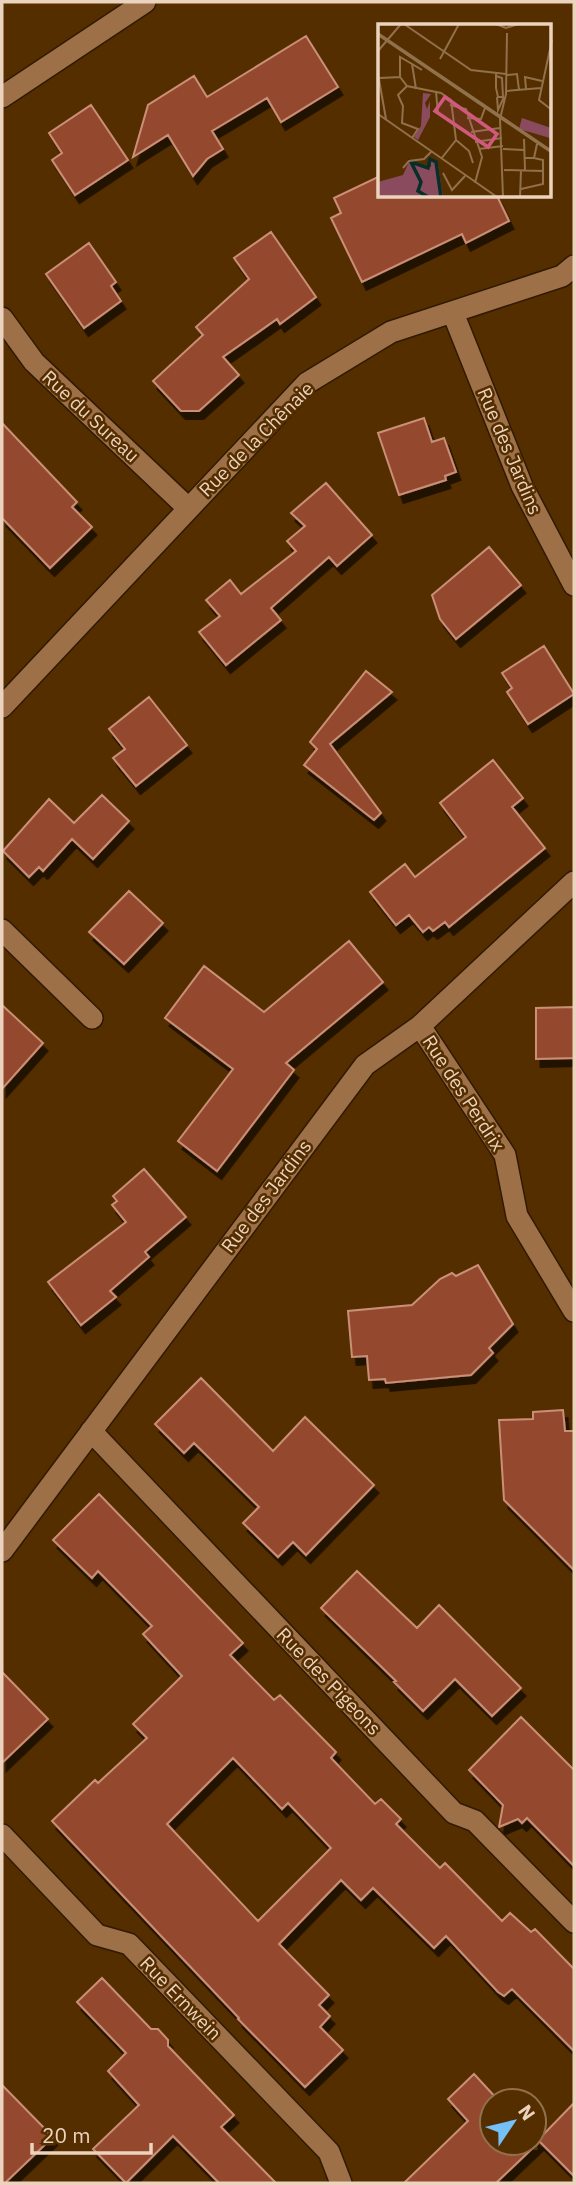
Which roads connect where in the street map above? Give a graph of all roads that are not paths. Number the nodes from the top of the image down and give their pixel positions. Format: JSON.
{"nodes":[{"id":1,"x":145,"y":2,"type":"edge"},
{"id":2,"x":2,"y":97,"type":"edge"},
{"id":3,"x":574,"y":266,"type":"edge"},
{"id":4,"x":453,"y":313,"type":"junction"},
{"id":5,"x":2,"y":318,"type":"edge"},
{"id":6,"x":188,"y":508,"type":"junction"},
{"id":7,"x":574,"y":585,"type":"edge"},
{"id":8,"x":2,"y":706,"type":"edge"},
{"id":9,"x":574,"y":881,"type":"edge"},
{"id":10,"x":2,"y":930,"type":"edge"},
{"id":11,"x":92,"y":1018,"type":"dead end"},
{"id":12,"x":420,"y":1026,"type":"junction"},
{"id":13,"x":574,"y":1311,"type":"edge"},
{"id":14,"x":92,"y":1431,"type":"junction"},
{"id":15,"x":2,"y":1550,"type":"edge"},
{"id":16,"x":2,"y":1835,"type":"edge"},
{"id":17,"x":574,"y":1922,"type":"edge"},
{"id":18,"x":341,"y":2183,"type":"edge"}],
"edges":[{"from":1,"to":2,"type":"street"},
{"from":3,"to":4,"type":"street","name":"Rue de la Chênaie"},
{"from":4,"to":6,"type":"street","name":"Rue de la Chênaie"},
{"from":4,"to":7,"type":"street","name":"Rue des Jardins"},
{"from":5,"to":6,"type":"street","name":"Rue du Sureau"},
{"from":6,"to":8,"type":"street","name":"Rue de la Chênaie"},
{"from":9,"to":12,"type":"street","name":"Rue des Jardins"},
{"from":10,"to":11,"type":"street"},
{"from":12,"to":13,"type":"street","name":"Rue des Perdrix"},
{"from":12,"to":14,"type":"street","name":"Rue des Jardins"},
{"from":14,"to":15,"type":"street","name":"Rue des Jardins"},
{"from":14,"to":17,"type":"street","name":"Rue des Pigeons"},
{"from":16,"to":18,"type":"street","name":"Rue Ernwein"}]}
